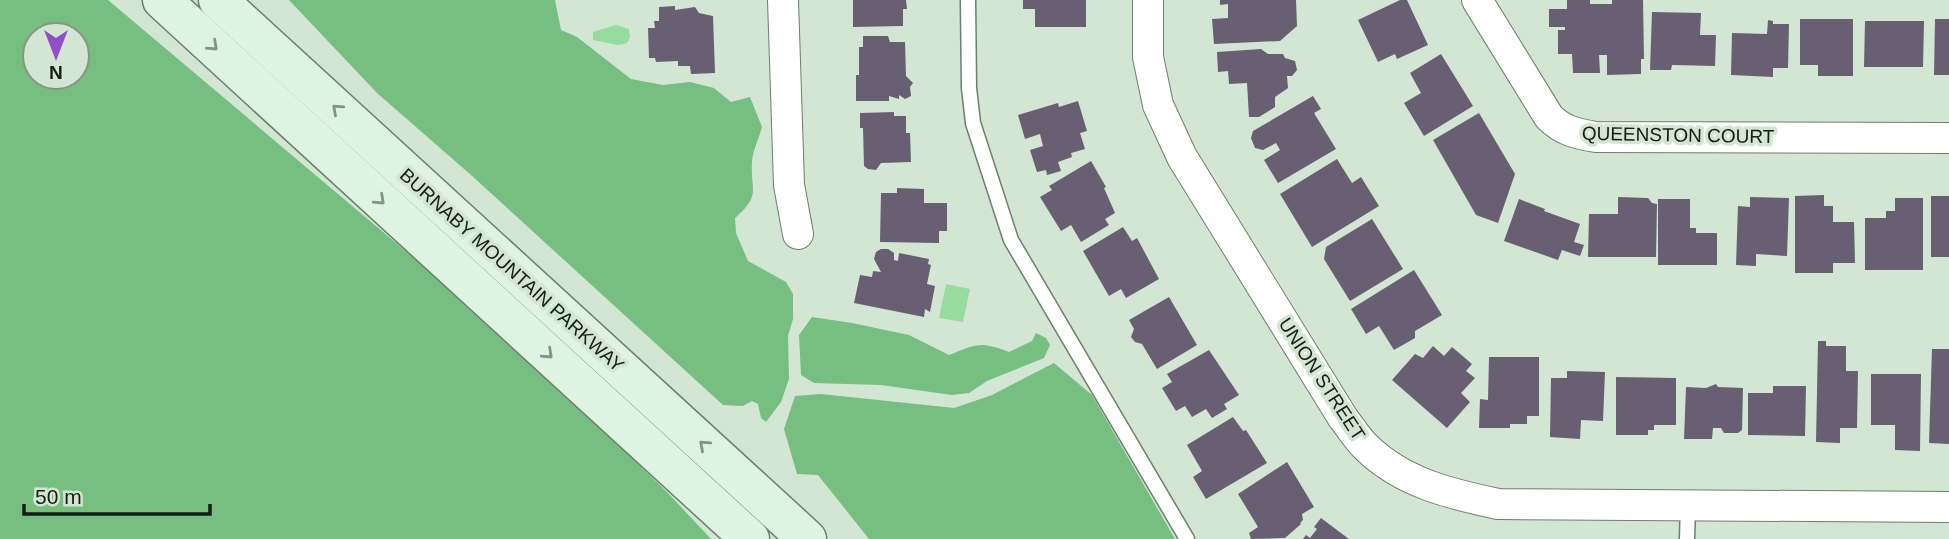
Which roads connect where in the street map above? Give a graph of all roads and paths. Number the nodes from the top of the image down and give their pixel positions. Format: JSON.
{"nodes":[{"id":1,"x":162,"y":0,"type":"edge"},
{"id":2,"x":218,"y":0,"type":"edge"},
{"id":3,"x":783,"y":0,"type":"edge"},
{"id":4,"x":968,"y":0,"type":"edge"},
{"id":5,"x":1148,"y":0,"type":"edge"},
{"id":6,"x":1477,"y":0,"type":"edge"},
{"id":7,"x":1949,"y":138,"type":"edge"},
{"id":8,"x":798,"y":234,"type":"dead end"},
{"id":9,"x":1688,"y":506,"type":"junction"},
{"id":10,"x":1949,"y":507,"type":"edge"},
{"id":11,"x":750,"y":539,"type":"edge"},
{"id":12,"x":807,"y":539,"type":"edge"},
{"id":13,"x":1187,"y":539,"type":"edge"},
{"id":14,"x":1687,"y":539,"type":"edge"}],
"edges":[{"from":1,"to":11,"type":"main road","name":"BURNABY MOUNTAIN PARKWAY","one_way":true},
{"from":12,"to":2,"type":"main road","name":"BURNABY MOUNTAIN PARKWAY","one_way":true},
{"from":3,"to":8,"type":"street"},
{"from":4,"to":13,"type":"lane"},
{"from":5,"to":9,"type":"street","name":"UNION STREET"},
{"from":6,"to":7,"type":"street","name":"QUEENSTON COURT"},
{"from":9,"to":10,"type":"street","name":"UNION STREET"},
{"from":9,"to":14,"type":"lane"}]}
